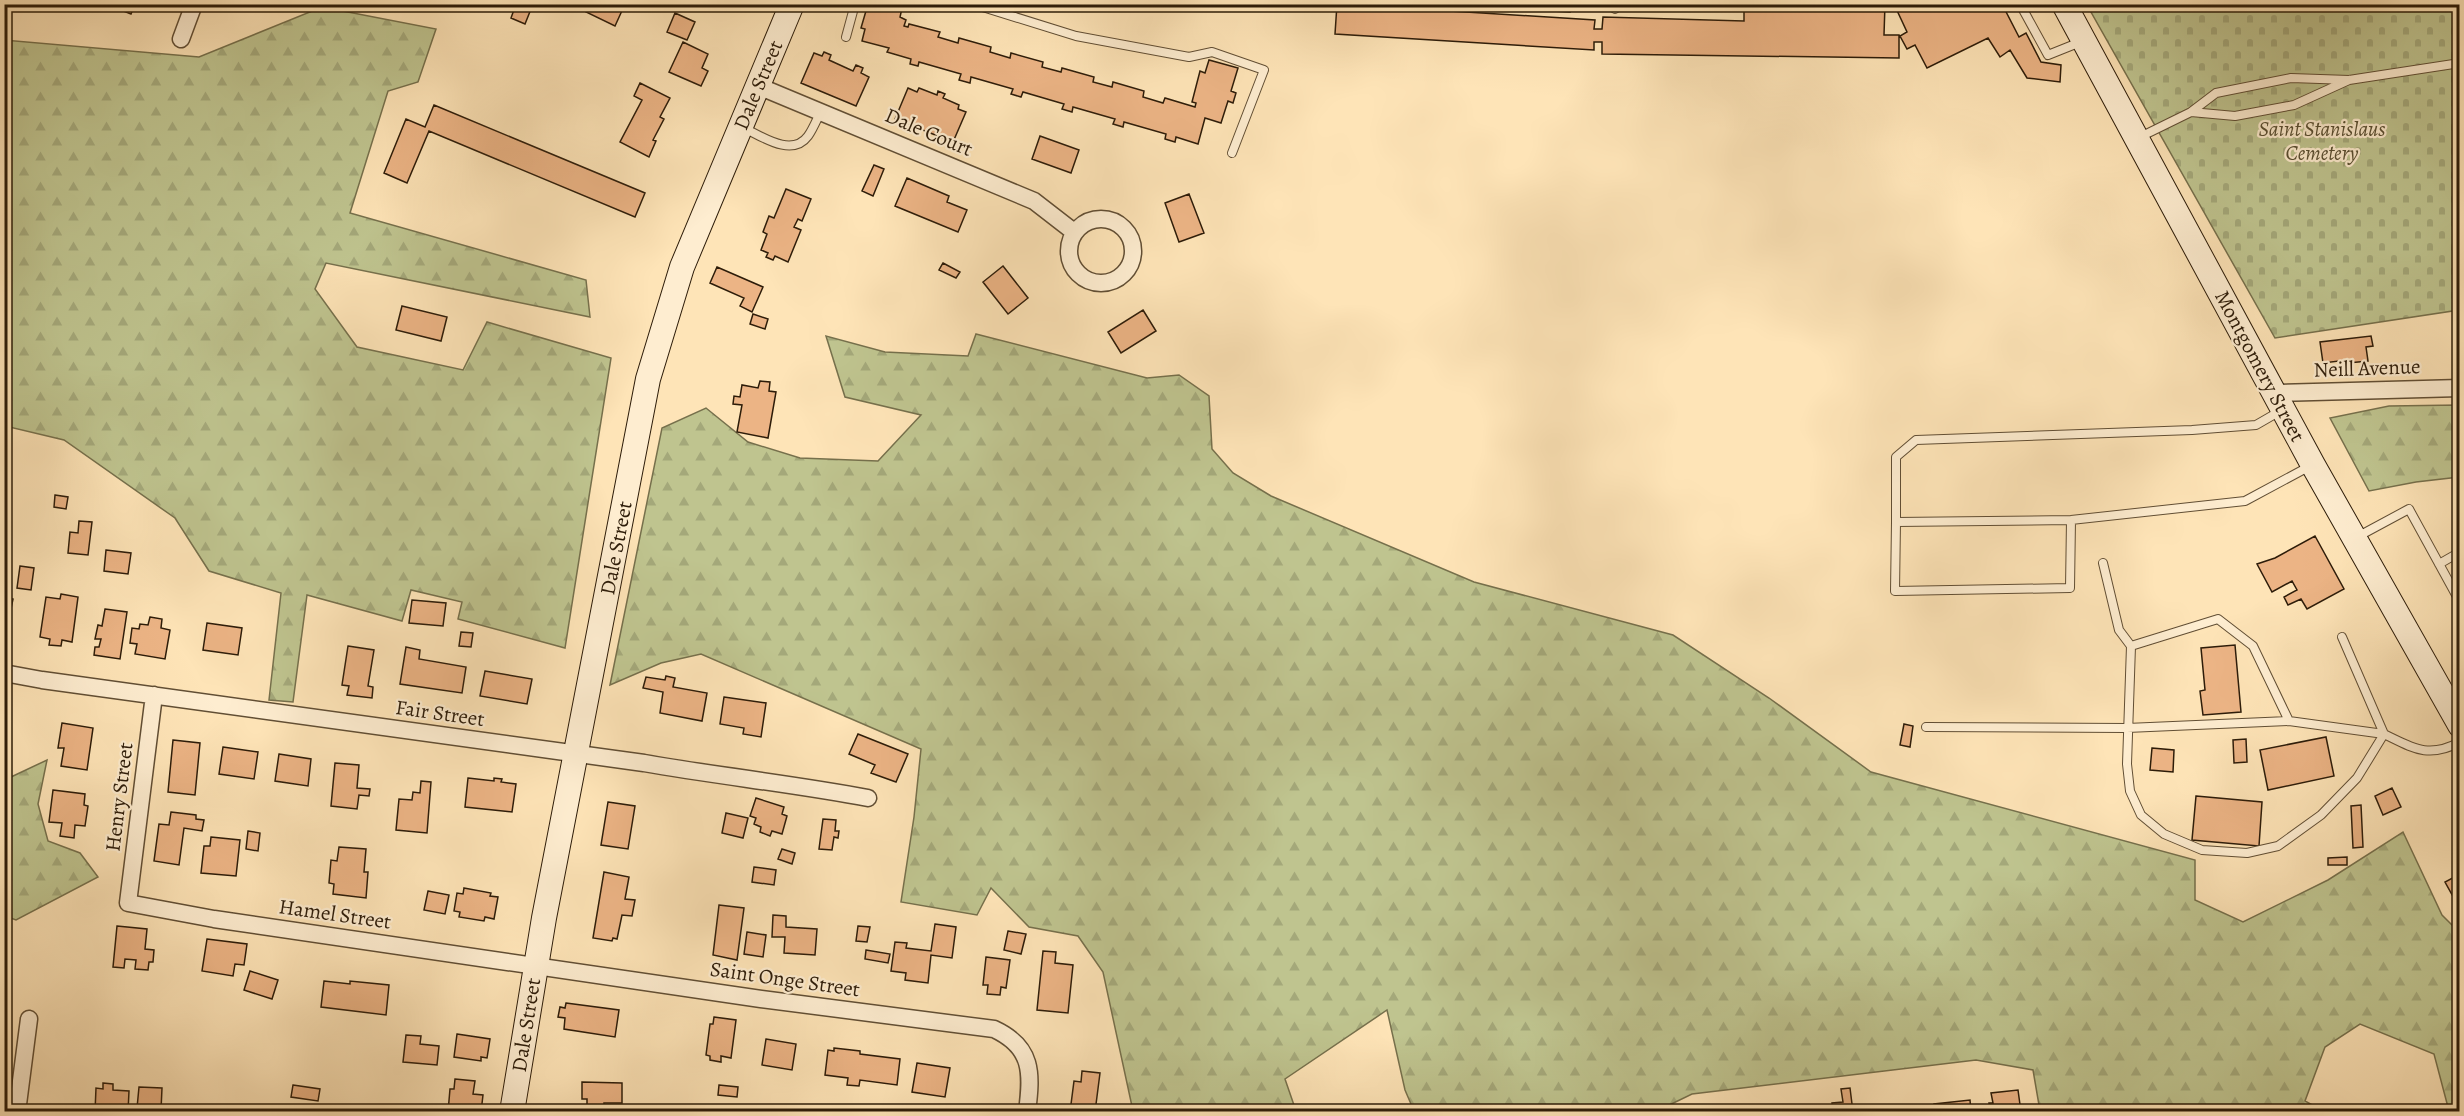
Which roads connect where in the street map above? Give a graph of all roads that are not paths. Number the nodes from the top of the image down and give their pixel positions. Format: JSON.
{"nodes":[{"id":1,"x":194,"y":4,"type":"edge"},
{"id":2,"x":855,"y":4,"type":"edge"},
{"id":3,"x":973,"y":4,"type":"edge"},
{"id":4,"x":2020,"y":4,"type":"edge"},
{"id":5,"x":2064,"y":4,"type":"edge"},
{"id":6,"x":786,"y":6,"type":"edge"},
{"id":7,"x":846,"y":37,"type":"dead end"},
{"id":8,"x":181,"y":39,"type":"dead end"},
{"id":9,"x":2083,"y":41,"type":"junction"},
{"id":10,"x":2460,"y":63,"type":"edge"},
{"id":11,"x":2349,"y":80,"type":"junction"},
{"id":12,"x":758,"y":86,"type":"junction"},
{"id":13,"x":821,"y":111,"type":"junction"},
{"id":14,"x":2191,"y":112,"type":"junction"},
{"id":15,"x":741,"y":126,"type":"junction"},
{"id":16,"x":2135,"y":139,"type":"junction"},
{"id":17,"x":1232,"y":153,"type":"dead end"},
{"id":18,"x":1074,"y":232,"type":"dead end"},
{"id":19,"x":2460,"y":388,"type":"edge"},
{"id":20,"x":2280,"y":401,"type":"junction"},
{"id":21,"x":2313,"y":465,"type":"junction"},
{"id":22,"x":2072,"y":520,"type":"junction"},
{"id":23,"x":1896,"y":522,"type":"junction"},
{"id":24,"x":2355,"y":538,"type":"junction"},
{"id":25,"x":2460,"y":552,"type":"edge"},
{"id":26,"x":2103,"y":563,"type":"dead end"},
{"id":27,"x":2439,"y":564,"type":"junction"},
{"id":28,"x":2460,"y":602,"type":"edge"},
{"id":29,"x":2342,"y":637,"type":"dead end"},
{"id":30,"x":2131,"y":646,"type":"junction"},
{"id":31,"x":4,"y":673,"type":"edge"},
{"id":32,"x":154,"y":695,"type":"junction"},
{"id":33,"x":2289,"y":721,"type":"junction"},
{"id":34,"x":2460,"y":725,"type":"edge"},
{"id":35,"x":1926,"y":727,"type":"dead end"},
{"id":36,"x":2127,"y":728,"type":"junction"},
{"id":37,"x":2384,"y":734,"type":"junction"},
{"id":38,"x":2460,"y":742,"type":"edge"},
{"id":39,"x":576,"y":754,"type":"junction"},
{"id":40,"x":868,"y":798,"type":"dead end"},
{"id":41,"x":128,"y":903,"type":"joint"},
{"id":42,"x":536,"y":966,"type":"junction"},
{"id":43,"x":29,"y":1019,"type":"dead end"},
{"id":44,"x":18,"y":1112,"type":"edge"},
{"id":45,"x":512,"y":1112,"type":"edge"},
{"id":46,"x":1027,"y":1112,"type":"edge"}],
"edges":[{"from":1,"to":8,"type":"street"},
{"from":2,"to":7,"type":"lane"},
{"from":3,"to":17,"type":"lane"},
{"from":4,"to":9,"type":"lane"},
{"from":5,"to":9,"type":"street","name":"Montgomery Street"},
{"from":6,"to":12,"type":"street","name":"Dale Street"},
{"from":9,"to":16,"type":"street","name":"Montgomery Street"},
{"from":10,"to":11,"type":"lane"},
{"from":11,"to":14,"type":"lane"},
{"from":11,"to":14,"type":"lane"},
{"from":12,"to":13,"type":"street","name":"Dale Court"},
{"from":12,"to":15,"type":"street","name":"Dale Street"},
{"from":13,"to":15,"type":"lane"},
{"from":13,"to":18,"type":"street","name":"Dale Court"},
{"from":14,"to":16,"type":"lane"},
{"from":15,"to":39,"type":"street","name":"Dale Street"},
{"from":16,"to":20,"type":"street","name":"Montgomery Street"},
{"from":19,"to":20,"type":"street","name":"Neill Avenue"},
{"from":20,"to":21,"type":"street","name":"Montgomery Street"},
{"from":20,"to":23,"type":"lane"},
{"from":21,"to":22,"type":"lane"},
{"from":21,"to":24,"type":"street","name":"Montgomery Street"},
{"from":22,"to":23,"type":"lane"},
{"from":22,"to":23,"type":"lane"},
{"from":24,"to":27,"type":"lane"},
{"from":24,"to":34,"type":"street","name":"Montgomery Street"},
{"from":25,"to":27,"type":"lane"},
{"from":26,"to":30,"type":"lane"},
{"from":27,"to":28,"type":"lane"},
{"from":29,"to":37,"type":"lane"},
{"from":30,"to":33,"type":"lane"},
{"from":30,"to":36,"type":"lane"},
{"from":31,"to":32,"type":"street","name":"Fair Street"},
{"from":32,"to":39,"type":"street","name":"Fair Street"},
{"from":32,"to":41,"type":"street","name":"Henry Street"},
{"from":33,"to":36,"type":"lane"},
{"from":33,"to":37,"type":"lane"},
{"from":35,"to":36,"type":"lane"},
{"from":36,"to":37,"type":"lane"},
{"from":37,"to":38,"type":"lane"},
{"from":39,"to":40,"type":"street","name":"Fair Street"},
{"from":39,"to":42,"type":"street","name":"Dale Street"},
{"from":41,"to":42,"type":"street","name":"Hamel Street"},
{"from":42,"to":45,"type":"street","name":"Dale Street"},
{"from":42,"to":46,"type":"street","name":"Saint Onge Street"},
{"from":43,"to":44,"type":"street"}]}
